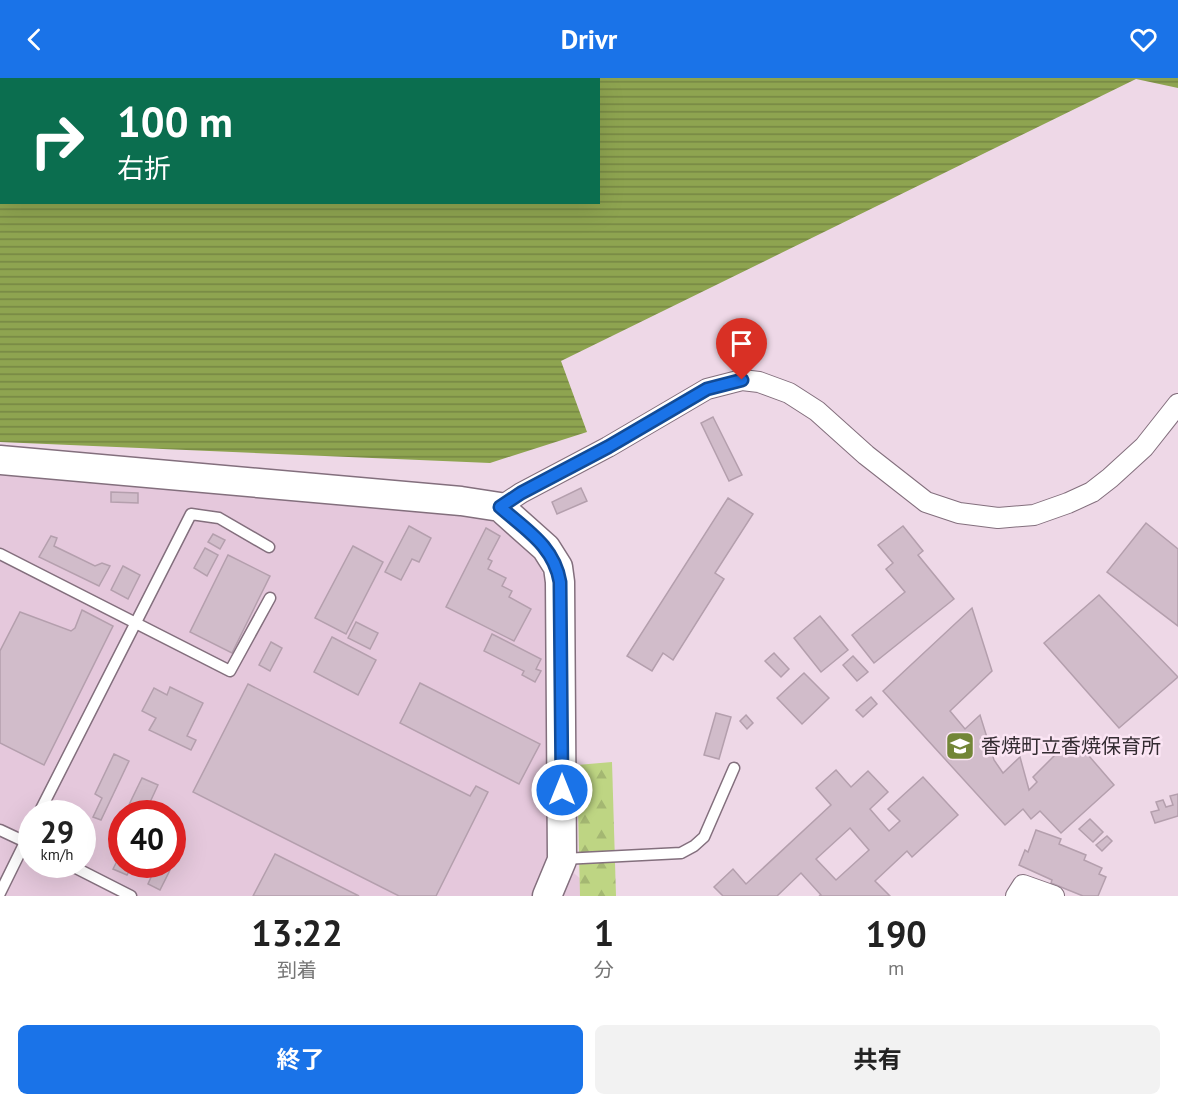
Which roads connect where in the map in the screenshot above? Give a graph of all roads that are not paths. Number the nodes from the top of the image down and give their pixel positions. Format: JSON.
{"nodes":[{"id":1,"x":1178,"y":404,"type":"edge"},
{"id":2,"x":0,"y":460,"type":"edge"},
{"id":3,"x":500,"y":507,"type":"junction"},
{"id":4,"x":269,"y":547,"type":"dead end"},
{"id":5,"x":0,"y":554,"type":"edge"},
{"id":6,"x":270,"y":598,"type":"dead end"},
{"id":7,"x":135,"y":624,"type":"junction"},
{"id":8,"x":734,"y":768,"type":"dead end"},
{"id":9,"x":46,"y":800,"type":"edge"},
{"id":10,"x":0,"y":830,"type":"edge"},
{"id":11,"x":18,"y":838,"type":"edge"},
{"id":12,"x":562,"y":860,"type":"junction"},
{"id":13,"x":18,"y":861,"type":"edge"},
{"id":14,"x":96,"y":878,"type":"edge"},
{"id":15,"x":0,"y":893,"type":"edge"},
{"id":16,"x":131,"y":896,"type":"edge"},
{"id":17,"x":547,"y":896,"type":"edge"},
{"id":18,"x":1016,"y":896,"type":"edge"},
{"id":19,"x":1054,"y":896,"type":"edge"}],
"edges":[{"from":1,"to":3,"type":"street"},
{"from":2,"to":3,"type":"street"},
{"from":3,"to":12,"type":"street"},
{"from":4,"to":7,"type":"lane"},
{"from":5,"to":7,"type":"lane"},
{"from":6,"to":7,"type":"lane"},
{"from":7,"to":9,"type":"lane"},
{"from":8,"to":12,"type":"lane"},
{"from":10,"to":11,"type":"lane"},
{"from":12,"to":17,"type":"street"},
{"from":13,"to":15,"type":"lane"},
{"from":14,"to":16,"type":"lane"},
{"from":18,"to":19,"type":"street"}]}
